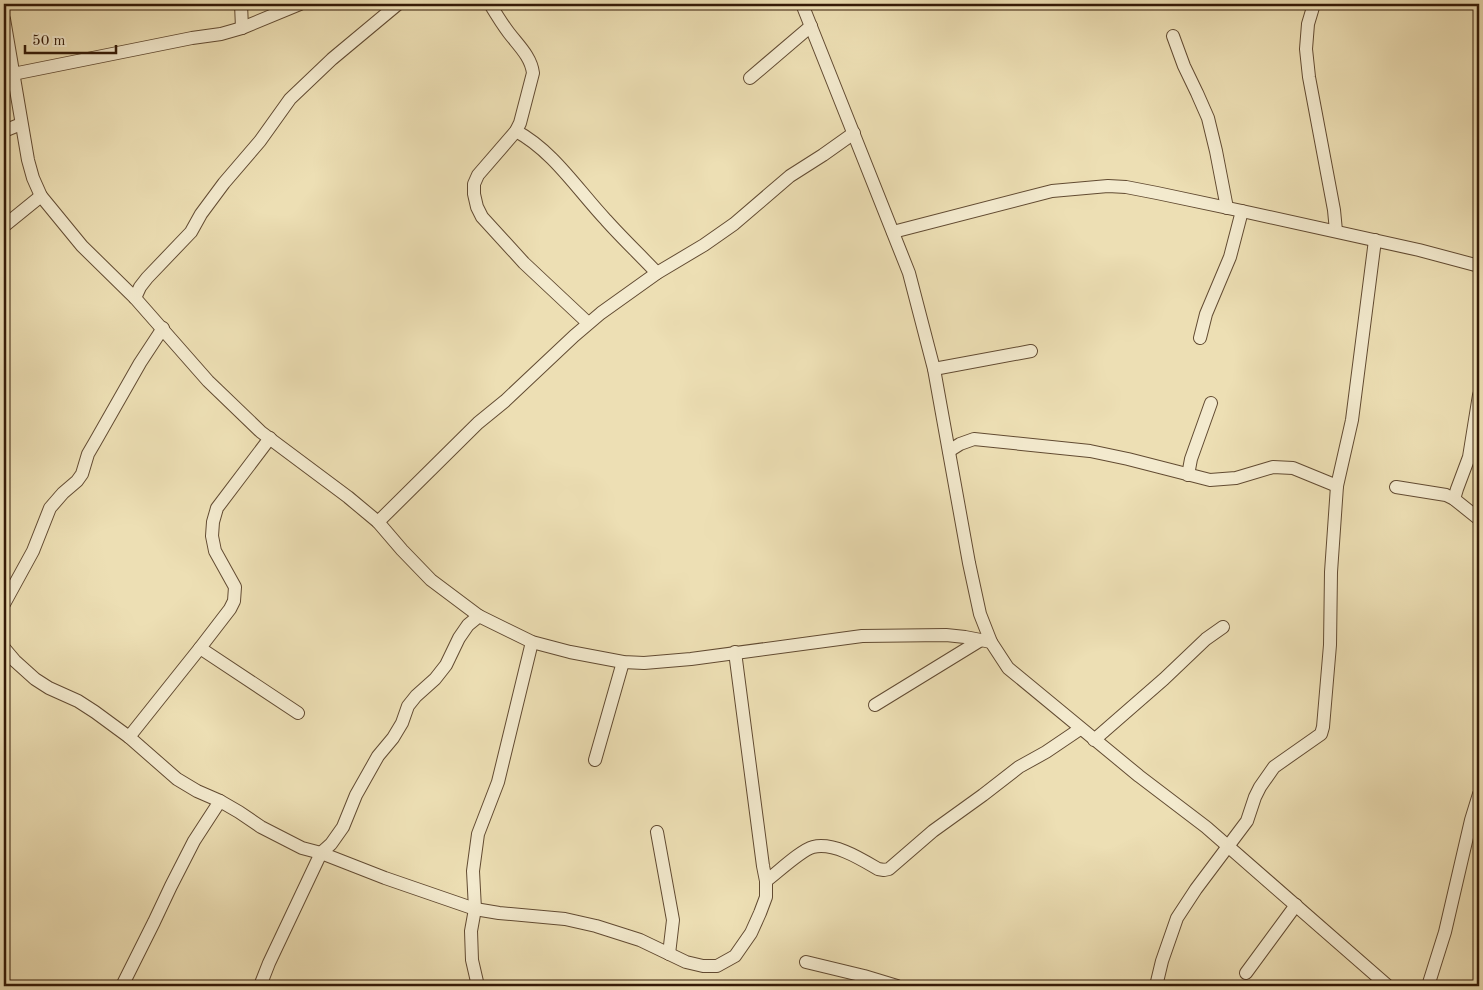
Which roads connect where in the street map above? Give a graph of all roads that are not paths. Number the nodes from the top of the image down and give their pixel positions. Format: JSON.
{"nodes":[{"id":1,"x":241,"y":4,"type":"edge"},
{"id":2,"x":300,"y":4,"type":"edge"},
{"id":3,"x":398,"y":4,"type":"edge"},
{"id":4,"x":490,"y":4,"type":"edge"},
{"id":5,"x":802,"y":4,"type":"edge"},
{"id":6,"x":1314,"y":4,"type":"edge"},
{"id":7,"x":4,"y":19,"type":"edge"},
{"id":8,"x":811,"y":26,"type":"junction"},
{"id":9,"x":242,"y":28,"type":"junction"},
{"id":10,"x":1173,"y":36,"type":"dead end"},
{"id":11,"x":13,"y":74,"type":"junction"},
{"id":12,"x":750,"y":78,"type":"dead end"},
{"id":13,"x":21,"y":124,"type":"junction"},
{"id":14,"x":516,"y":130,"type":"junction"},
{"id":15,"x":4,"y":131,"type":"edge"},
{"id":16,"x":854,"y":133,"type":"junction"},
{"id":17,"x":41,"y":196,"type":"junction"},
{"id":18,"x":1227,"y":208,"type":"junction"},
{"id":19,"x":1242,"y":211,"type":"junction"},
{"id":20,"x":4,"y":226,"type":"edge"},
{"id":21,"x":1336,"y":231,"type":"junction"},
{"id":22,"x":893,"y":232,"type":"junction"},
{"id":23,"x":1375,"y":240,"type":"junction"},
{"id":24,"x":1479,"y":266,"type":"edge"},
{"id":25,"x":657,"y":273,"type":"junction"},
{"id":26,"x":135,"y":298,"type":"junction"},
{"id":27,"x":588,"y":323,"type":"junction"},
{"id":28,"x":162,"y":328,"type":"junction"},
{"id":29,"x":1200,"y":338,"type":"dead end"},
{"id":30,"x":1030,"y":351,"type":"dead end"},
{"id":31,"x":934,"y":369,"type":"junction"},
{"id":32,"x":1479,"y":395,"type":"edge"},
{"id":33,"x":1211,"y":403,"type":"dead end"},
{"id":34,"x":270,"y":438,"type":"junction"},
{"id":35,"x":949,"y":451,"type":"junction"},
{"id":36,"x":1188,"y":475,"type":"junction"},
{"id":37,"x":1337,"y":486,"type":"junction"},
{"id":38,"x":1396,"y":487,"type":"dead end"},
{"id":39,"x":1454,"y":499,"type":"junction"},
{"id":40,"x":1479,"y":519,"type":"edge"},
{"id":41,"x":378,"y":522,"type":"junction"},
{"id":42,"x":4,"y":604,"type":"edge"},
{"id":43,"x":479,"y":616,"type":"junction"},
{"id":44,"x":1223,"y":627,"type":"dead end"},
{"id":45,"x":986,"y":641,"type":"junction"},
{"id":46,"x":532,"y":642,"type":"junction"},
{"id":47,"x":4,"y":648,"type":"edge"},
{"id":48,"x":200,"y":648,"type":"junction"},
{"id":49,"x":735,"y":652,"type":"junction"},
{"id":50,"x":624,"y":662,"type":"junction"},
{"id":51,"x":875,"y":705,"type":"dead end"},
{"id":52,"x":298,"y":713,"type":"dead end"},
{"id":53,"x":1080,"y":729,"type":"junction"},
{"id":54,"x":129,"y":737,"type":"junction"},
{"id":55,"x":1094,"y":740,"type":"junction"},
{"id":56,"x":595,"y":760,"type":"dead end"},
{"id":57,"x":1479,"y":794,"type":"edge"},
{"id":58,"x":220,"y":801,"type":"junction"},
{"id":59,"x":657,"y":832,"type":"dead end"},
{"id":60,"x":1228,"y":846,"type":"junction"},
{"id":61,"x":321,"y":853,"type":"junction"},
{"id":62,"x":766,"y":881,"type":"junction"},
{"id":63,"x":1296,"y":906,"type":"junction"},
{"id":64,"x":475,"y":909,"type":"junction"},
{"id":65,"x":669,"y":954,"type":"junction"},
{"id":66,"x":806,"y":962,"type":"dead end"},
{"id":67,"x":1246,"y":973,"type":"dead end"},
{"id":68,"x":122,"y":986,"type":"edge"},
{"id":69,"x":260,"y":986,"type":"edge"},
{"id":70,"x":478,"y":986,"type":"edge"},
{"id":71,"x":897,"y":986,"type":"edge"},
{"id":72,"x":1156,"y":986,"type":"edge"},
{"id":73,"x":1388,"y":986,"type":"edge"},
{"id":74,"x":1428,"y":986,"type":"edge"}],
"edges":[{"from":1,"to":9,"type":"street"},
{"from":2,"to":9,"type":"street"},
{"from":3,"to":26,"type":"street"},
{"from":4,"to":14,"type":"street"},
{"from":5,"to":8,"type":"street"},
{"from":6,"to":21,"type":"street"},
{"from":7,"to":11,"type":"street"},
{"from":8,"to":12,"type":"street"},
{"from":8,"to":16,"type":"street"},
{"from":9,"to":11,"type":"street"},
{"from":10,"to":18,"type":"street"},
{"from":11,"to":13,"type":"street"},
{"from":13,"to":15,"type":"street"},
{"from":13,"to":17,"type":"street"},
{"from":14,"to":25,"type":"street"},
{"from":14,"to":27,"type":"street"},
{"from":16,"to":22,"type":"street"},
{"from":16,"to":25,"type":"street"},
{"from":17,"to":20,"type":"street"},
{"from":17,"to":26,"type":"street"},
{"from":18,"to":19,"type":"street"},
{"from":18,"to":22,"type":"street"},
{"from":19,"to":21,"type":"street"},
{"from":19,"to":29,"type":"street"},
{"from":21,"to":23,"type":"street"},
{"from":22,"to":31,"type":"street"},
{"from":23,"to":24,"type":"street"},
{"from":23,"to":37,"type":"street"},
{"from":25,"to":27,"type":"street"},
{"from":26,"to":28,"type":"street"},
{"from":27,"to":41,"type":"street"},
{"from":28,"to":34,"type":"street"},
{"from":28,"to":42,"type":"street"},
{"from":30,"to":31,"type":"street"},
{"from":31,"to":35,"type":"street"},
{"from":32,"to":39,"type":"street"},
{"from":33,"to":36,"type":"street"},
{"from":34,"to":41,"type":"street"},
{"from":34,"to":48,"type":"street"},
{"from":35,"to":36,"type":"street"},
{"from":35,"to":45,"type":"street"},
{"from":36,"to":37,"type":"street"},
{"from":37,"to":60,"type":"street"},
{"from":38,"to":39,"type":"street"},
{"from":39,"to":40,"type":"street"},
{"from":41,"to":43,"type":"street"},
{"from":43,"to":46,"type":"street"},
{"from":43,"to":61,"type":"street"},
{"from":44,"to":55,"type":"street"},
{"from":45,"to":49,"type":"street"},
{"from":45,"to":51,"type":"street"},
{"from":45,"to":53,"type":"street"},
{"from":46,"to":50,"type":"street"},
{"from":46,"to":64,"type":"street"},
{"from":47,"to":54,"type":"street"},
{"from":48,"to":52,"type":"street"},
{"from":48,"to":54,"type":"street"},
{"from":49,"to":50,"type":"street"},
{"from":49,"to":62,"type":"street"},
{"from":50,"to":56,"type":"street"},
{"from":53,"to":55,"type":"street"},
{"from":53,"to":62,"type":"street"},
{"from":54,"to":58,"type":"street"},
{"from":55,"to":60,"type":"street"},
{"from":57,"to":74,"type":"street"},
{"from":58,"to":61,"type":"street"},
{"from":58,"to":68,"type":"street"},
{"from":59,"to":65,"type":"street"},
{"from":60,"to":63,"type":"street"},
{"from":60,"to":72,"type":"street"},
{"from":61,"to":64,"type":"street"},
{"from":61,"to":69,"type":"street"},
{"from":62,"to":65,"type":"street"},
{"from":63,"to":67,"type":"street"},
{"from":63,"to":73,"type":"street"},
{"from":64,"to":65,"type":"street"},
{"from":64,"to":70,"type":"street"},
{"from":66,"to":71,"type":"street"}]}
